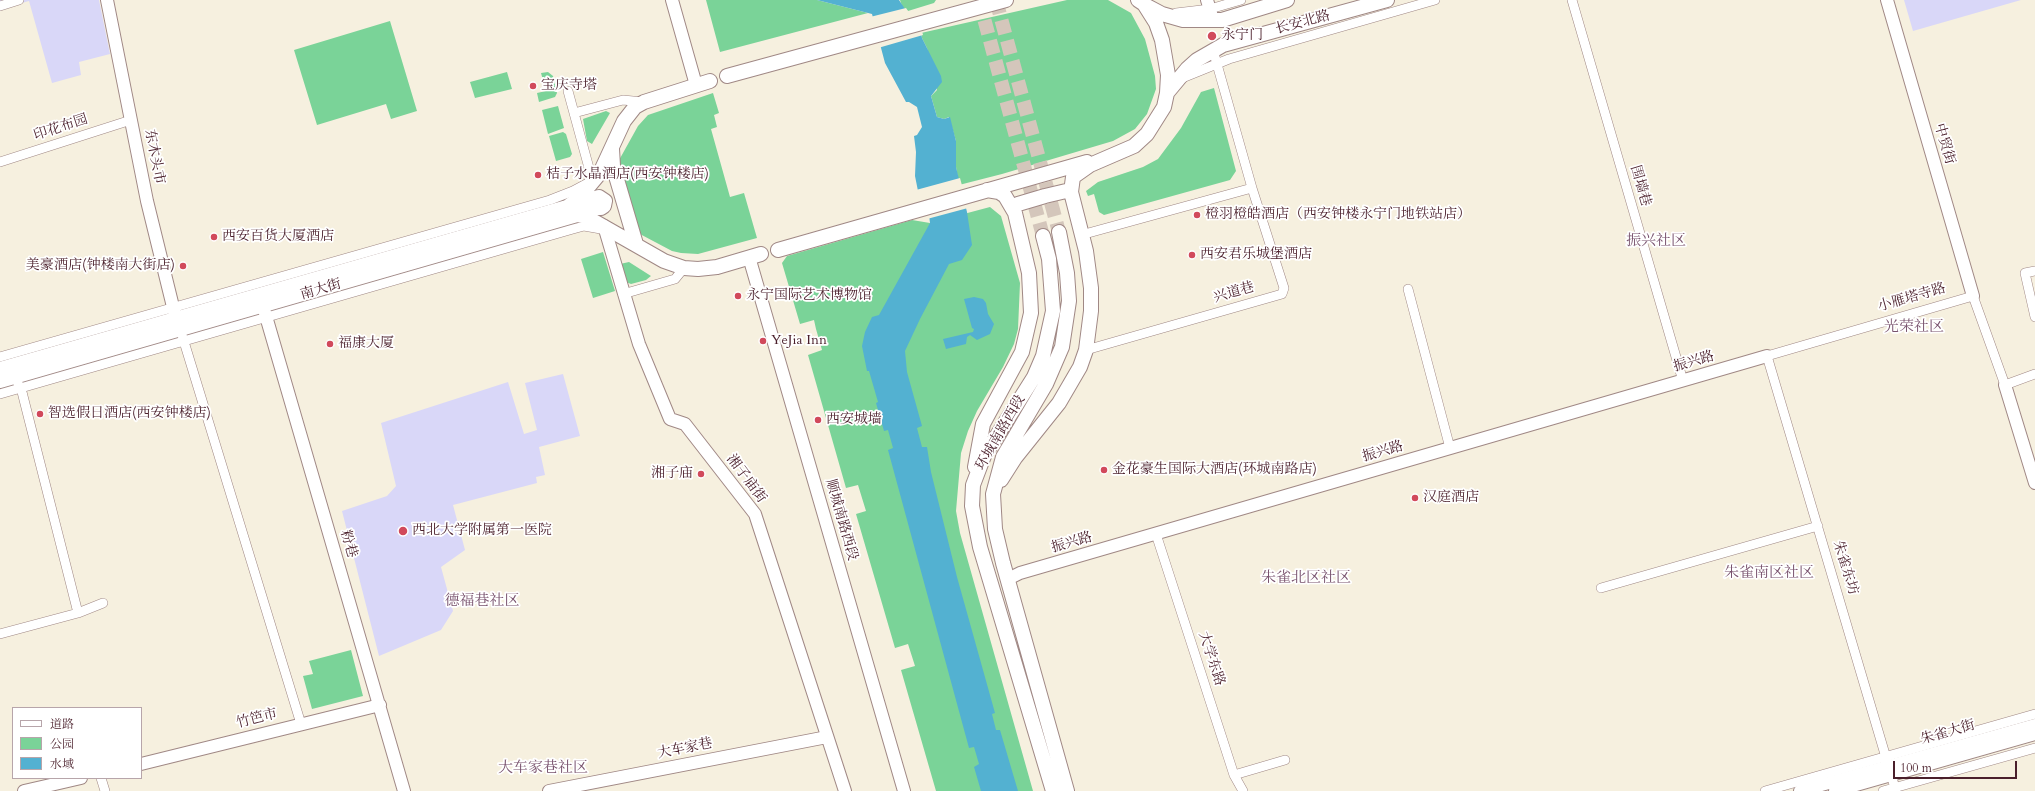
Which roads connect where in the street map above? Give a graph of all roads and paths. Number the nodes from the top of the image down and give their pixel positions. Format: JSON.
{"nodes":[{"id":1,"x":19,"y":0,"type":"edge"},
{"id":2,"x":107,"y":0,"type":"edge"},
{"id":3,"x":672,"y":0,"type":"edge"},
{"id":4,"x":955,"y":0,"type":"edge"},
{"id":5,"x":1006,"y":0,"type":"edge"},
{"id":6,"x":1241,"y":0,"type":"edge"},
{"id":7,"x":1287,"y":0,"type":"edge"},
{"id":8,"x":1387,"y":0,"type":"edge"},
{"id":9,"x":1435,"y":0,"type":"edge"},
{"id":10,"x":1572,"y":0,"type":"edge"},
{"id":11,"x":1887,"y":0,"type":"edge"},
{"id":12,"x":1146,"y":5,"type":"edge"},
{"id":13,"x":0,"y":6,"type":"edge"},
{"id":14,"x":1210,"y":10,"type":"edge"},
{"id":15,"x":948,"y":15,"type":"junction"},
{"id":16,"x":1213,"y":50,"type":"junction"},
{"id":17,"x":1217,"y":64,"type":"junction"},
{"id":18,"x":727,"y":76,"type":"dead end"},
{"id":19,"x":710,"y":81,"type":"dead end"},
{"id":20,"x":1176,"y":82,"type":"junction"},
{"id":21,"x":696,"y":85,"type":"junction"},
{"id":22,"x":568,"y":91,"type":"dead end"},
{"id":23,"x":1167,"y":93,"type":"junction"},
{"id":24,"x":644,"y":102,"type":"junction"},
{"id":25,"x":574,"y":113,"type":"junction"},
{"id":26,"x":131,"y":120,"type":"junction"},
{"id":27,"x":612,"y":148,"type":"junction"},
{"id":28,"x":1113,"y":155,"type":"junction"},
{"id":29,"x":0,"y":162,"type":"edge"},
{"id":30,"x":594,"y":180,"type":"junction"},
{"id":31,"x":1252,"y":188,"type":"junction"},
{"id":32,"x":986,"y":190,"type":"junction"},
{"id":33,"x":1070,"y":192,"type":"junction"},
{"id":34,"x":1013,"y":208,"type":"junction"},
{"id":35,"x":565,"y":213,"type":"junction"},
{"id":36,"x":605,"y":228,"type":"junction"},
{"id":37,"x":1059,"y":232,"type":"tunnel mouth"},
{"id":38,"x":1081,"y":235,"type":"junction"},
{"id":39,"x":1043,"y":236,"type":"tunnel mouth"},
{"id":40,"x":631,"y":241,"type":"junction"},
{"id":41,"x":778,"y":250,"type":"dead end"},
{"id":42,"x":755,"y":256,"type":"joint"},
{"id":43,"x":684,"y":268,"type":"junction"},
{"id":44,"x":2035,"y":271,"type":"edge"},
{"id":45,"x":1408,"y":289,"type":"dead end"},
{"id":46,"x":624,"y":294,"type":"junction"},
{"id":47,"x":1973,"y":296,"type":"junction"},
{"id":48,"x":265,"y":312,"type":"junction"},
{"id":49,"x":2035,"y":317,"type":"edge"},
{"id":50,"x":178,"y":324,"type":"junction"},
{"id":51,"x":1086,"y":350,"type":"junction"},
{"id":52,"x":1767,"y":356,"type":"junction"},
{"id":53,"x":0,"y":357,"type":"edge"},
{"id":54,"x":0,"y":369,"type":"edge"},
{"id":55,"x":2035,"y":374,"type":"edge"},
{"id":56,"x":1683,"y":380,"type":"junction"},
{"id":57,"x":11,"y":382,"type":"edge"},
{"id":58,"x":2005,"y":385,"type":"junction"},
{"id":59,"x":0,"y":394,"type":"edge"},
{"id":60,"x":1450,"y":448,"type":"junction"},
{"id":61,"x":2035,"y":483,"type":"edge"},
{"id":62,"x":973,"y":485,"type":"junction"},
{"id":63,"x":993,"y":494,"type":"junction"},
{"id":64,"x":1818,"y":526,"type":"junction"},
{"id":65,"x":1156,"y":534,"type":"junction"},
{"id":66,"x":1008,"y":579,"type":"junction"},
{"id":67,"x":1601,"y":588,"type":"dead end"},
{"id":68,"x":103,"y":603,"type":"dead end"},
{"id":69,"x":78,"y":613,"type":"junction"},
{"id":70,"x":0,"y":634,"type":"edge"},
{"id":71,"x":1035,"y":676,"type":"junction"},
{"id":72,"x":1026,"y":699,"type":"junction"},
{"id":73,"x":380,"y":705,"type":"junction"},
{"id":74,"x":2035,"y":714,"type":"edge"},
{"id":75,"x":301,"y":724,"type":"junction"},
{"id":76,"x":2035,"y":724,"type":"edge"},
{"id":77,"x":2035,"y":734,"type":"edge"},
{"id":78,"x":827,"y":737,"type":"junction"},
{"id":79,"x":2035,"y":748,"type":"edge"},
{"id":80,"x":1285,"y":760,"type":"dead end"},
{"id":81,"x":142,"y":764,"type":"edge"},
{"id":82,"x":1889,"y":765,"type":"junction"},
{"id":83,"x":1234,"y":775,"type":"junction"},
{"id":84,"x":77,"y":779,"type":"edge"},
{"id":85,"x":102,"y":779,"type":"edge"},
{"id":86,"x":1895,"y":788,"type":"junction"},
{"id":87,"x":24,"y":791,"type":"edge"},
{"id":88,"x":105,"y":791,"type":"edge"},
{"id":89,"x":404,"y":791,"type":"edge"},
{"id":90,"x":548,"y":791,"type":"edge"},
{"id":91,"x":845,"y":791,"type":"edge"},
{"id":92,"x":904,"y":791,"type":"edge"},
{"id":93,"x":1044,"y":791,"type":"edge"},
{"id":94,"x":1053,"y":791,"type":"edge"},
{"id":95,"x":1066,"y":791,"type":"edge"},
{"id":96,"x":1076,"y":791,"type":"edge"},
{"id":97,"x":1243,"y":791,"type":"edge"},
{"id":98,"x":1765,"y":791,"type":"edge"},
{"id":99,"x":1800,"y":791,"type":"edge"},
{"id":100,"x":1835,"y":791,"type":"edge"},
{"id":101,"x":1883,"y":791,"type":"edge"}],
"edges":[{"from":1,"to":13,"type":"street"},
{"from":2,"to":26,"type":"street","name":"东木头市"},
{"from":3,"to":21,"type":"street"},
{"from":4,"to":15,"type":"main road"},
{"from":5,"to":15,"type":"main road"},
{"from":6,"to":14,"type":"street"},
{"from":7,"to":14,"type":"main road","name":"长安北路"},
{"from":8,"to":16,"type":"main road","name":"长安北路"},
{"from":9,"to":17,"type":"street"},
{"from":10,"to":56,"type":"street","name":"围墙巷"},
{"from":11,"to":47,"type":"street","name":"中贸街"},
{"from":12,"to":14,"type":"main road","name":"长安北路"},
{"from":12,"to":23,"type":"main road"},
{"from":15,"to":18,"type":"main road"},
{"from":16,"to":17,"type":"street","name":"兴道巷"},
{"from":16,"to":20,"type":"main road","name":"长安北路"},
{"from":17,"to":20,"type":"street"},
{"from":17,"to":31,"type":"street","name":"兴道巷"},
{"from":19,"to":21,"type":"main road","name":"南大街"},
{"from":20,"to":23,"type":"main road","name":"长安北路"},
{"from":21,"to":24,"type":"main road","name":"南大街"},
{"from":22,"to":25,"type":"street"},
{"from":23,"to":28,"type":"main road"},
{"from":24,"to":25,"type":"street"},
{"from":24,"to":27,"type":"main road","name":"南大街"},
{"from":25,"to":30,"type":"street"},
{"from":26,"to":29,"type":"street","name":"印花布园"},
{"from":26,"to":50,"type":"street","name":"东木头市"},
{"from":27,"to":30,"type":"main road","name":"南大街"},
{"from":27,"to":40,"type":"main road"},
{"from":28,"to":32,"type":"main road"},
{"from":28,"to":33,"type":"main road"},
{"from":30,"to":35,"type":"main road","name":"南大街"},
{"from":30,"to":50,"type":"street"},
{"from":31,"to":38,"type":"street"},
{"from":31,"to":51,"type":"street","name":"兴道巷"},
{"from":32,"to":34,"type":"main road"},
{"from":32,"to":41,"type":"main road"},
{"from":33,"to":34,"type":"main road"},
{"from":33,"to":38,"type":"main road"},
{"from":34,"to":62,"type":"main road"},
{"from":35,"to":36,"type":"main road","name":"南大街"},
{"from":35,"to":48,"type":"main road","name":"南大街"},
{"from":35,"to":50,"type":"main road","name":"南大街"},
{"from":36,"to":40,"type":"main road","name":"南大街"},
{"from":36,"to":46,"type":"street","name":"湘子庙街"},
{"from":36,"to":48,"type":"street"},
{"from":37,"to":63,"type":"main road","name":"环城南路西段"},
{"from":38,"to":51,"type":"main road"},
{"from":39,"to":62,"type":"main road","name":"环城南路西段"},
{"from":40,"to":43,"type":"main road","name":"南大街"},
{"from":42,"to":43,"type":"main road","name":"南大街"},
{"from":42,"to":92,"type":"street","name":"顺城南路西段"},
{"from":43,"to":46,"type":"street"},
{"from":44,"to":49,"type":"street"},
{"from":45,"to":60,"type":"street"},
{"from":46,"to":78,"type":"street","name":"湘子庙街"},
{"from":47,"to":52,"type":"street","name":"小雁塔寺路"},
{"from":47,"to":58,"type":"street"},
{"from":48,"to":50,"type":"main road","name":"南大街"},
{"from":48,"to":73,"type":"street","name":"粉巷"},
{"from":50,"to":53,"type":"street"},
{"from":50,"to":54,"type":"main road","name":"南大街"},
{"from":50,"to":57,"type":"main road","name":"南大街"},
{"from":50,"to":75,"type":"street"},
{"from":51,"to":63,"type":"main road"},
{"from":52,"to":56,"type":"street","name":"振兴路"},
{"from":52,"to":64,"type":"street","name":"朱雀东坊"},
{"from":55,"to":58,"type":"street"},
{"from":56,"to":60,"type":"street","name":"振兴路"},
{"from":57,"to":59,"type":"street"},
{"from":57,"to":69,"type":"street"},
{"from":58,"to":61,"type":"street"},
{"from":60,"to":65,"type":"street","name":"振兴路"},
{"from":62,"to":72,"type":"main road","name":"环城南路西段"},
{"from":63,"to":66,"type":"main road","name":"环城南路西段"},
{"from":64,"to":67,"type":"street"},
{"from":64,"to":82,"type":"street","name":"朱雀东坊"},
{"from":65,"to":66,"type":"street","name":"振兴路"},
{"from":65,"to":83,"type":"street","name":"大学东路"},
{"from":66,"to":71,"type":"main road","name":"环城南路西段"},
{"from":68,"to":69,"type":"street"},
{"from":69,"to":70,"type":"street"},
{"from":71,"to":95,"type":"main road","name":"环城南路西段"},
{"from":71,"to":96,"type":"main road","name":"环城南路西段"},
{"from":72,"to":93,"type":"main road","name":"环城南路西段"},
{"from":72,"to":94,"type":"main road","name":"环城南路西段"},
{"from":73,"to":75,"type":"street","name":"竹笆市"},
{"from":73,"to":89,"type":"street","name":"粉巷"},
{"from":74,"to":82,"type":"street"},
{"from":75,"to":81,"type":"street","name":"竹笆市"},
{"from":76,"to":82,"type":"street","name":"朱雀大街"},
{"from":77,"to":82,"type":"street","name":"朱雀大街"},
{"from":78,"to":90,"type":"street","name":"大车家巷"},
{"from":78,"to":91,"type":"street","name":"湘子庙街"},
{"from":79,"to":86,"type":"street"},
{"from":80,"to":83,"type":"street"},
{"from":82,"to":86,"type":"street","name":"朱雀东坊"},
{"from":82,"to":98,"type":"street"},
{"from":82,"to":99,"type":"street","name":"朱雀大街"},
{"from":82,"to":100,"type":"street","name":"朱雀大街"},
{"from":83,"to":97,"type":"street","name":"大学东路"},
{"from":84,"to":87,"type":"street"},
{"from":85,"to":88,"type":"street"},
{"from":86,"to":101,"type":"street"}]}
